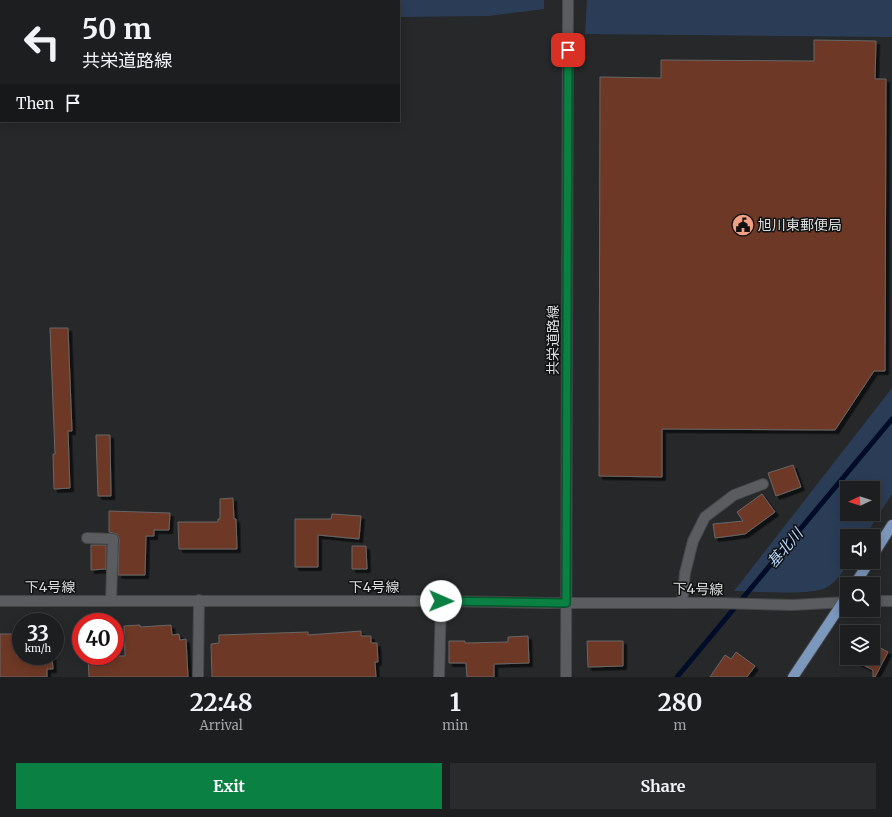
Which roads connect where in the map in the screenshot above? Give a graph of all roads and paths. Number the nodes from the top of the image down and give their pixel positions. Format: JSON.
{"nodes":[{"id":1,"x":568,"y":2,"type":"edge"},
{"id":2,"x":763,"y":484,"type":"dead end"},
{"id":3,"x":892,"y":525,"type":"edge"},
{"id":4,"x":88,"y":538,"type":"dead end"},
{"id":5,"x":880,"y":544,"type":"edge"},
{"id":6,"x":0,"y":600,"type":"edge"},
{"id":7,"x":199,"y":600,"type":"junction"},
{"id":8,"x":892,"y":600,"type":"edge"},
{"id":9,"x":111,"y":601,"type":"junction"},
{"id":10,"x":441,"y":601,"type":"junction"},
{"id":11,"x":840,"y":601,"type":"edge"},
{"id":12,"x":880,"y":601,"type":"edge"},
{"id":13,"x":682,"y":602,"type":"junction"},
{"id":14,"x":566,"y":603,"type":"junction"},
{"id":15,"x":840,"y":609,"type":"edge"},
{"id":16,"x":198,"y":677,"type":"edge"},
{"id":17,"x":440,"y":677,"type":"edge"},
{"id":18,"x":566,"y":677,"type":"edge"},
{"id":19,"x":793,"y":677,"type":"edge"}],
"edges":[{"from":1,"to":14,"type":"street","name":"共栄道路線"},
{"from":2,"to":13,"type":"street"},
{"from":3,"to":5,"type":"main road"},
{"from":4,"to":9,"type":"street"},
{"from":6,"to":9,"type":"street","name":"下4号線"},
{"from":7,"to":9,"type":"street","name":"下4号線"},
{"from":7,"to":10,"type":"street","name":"下4号線"},
{"from":7,"to":16,"type":"street"},
{"from":8,"to":12,"type":"street"},
{"from":10,"to":14,"type":"street","name":"下4号線"},
{"from":10,"to":17,"type":"street"},
{"from":11,"to":13,"type":"street","name":"下4号線"},
{"from":13,"to":14,"type":"street","name":"下4号線"},
{"from":14,"to":18,"type":"street","name":"共栄道路線"},
{"from":15,"to":19,"type":"main road"}]}
